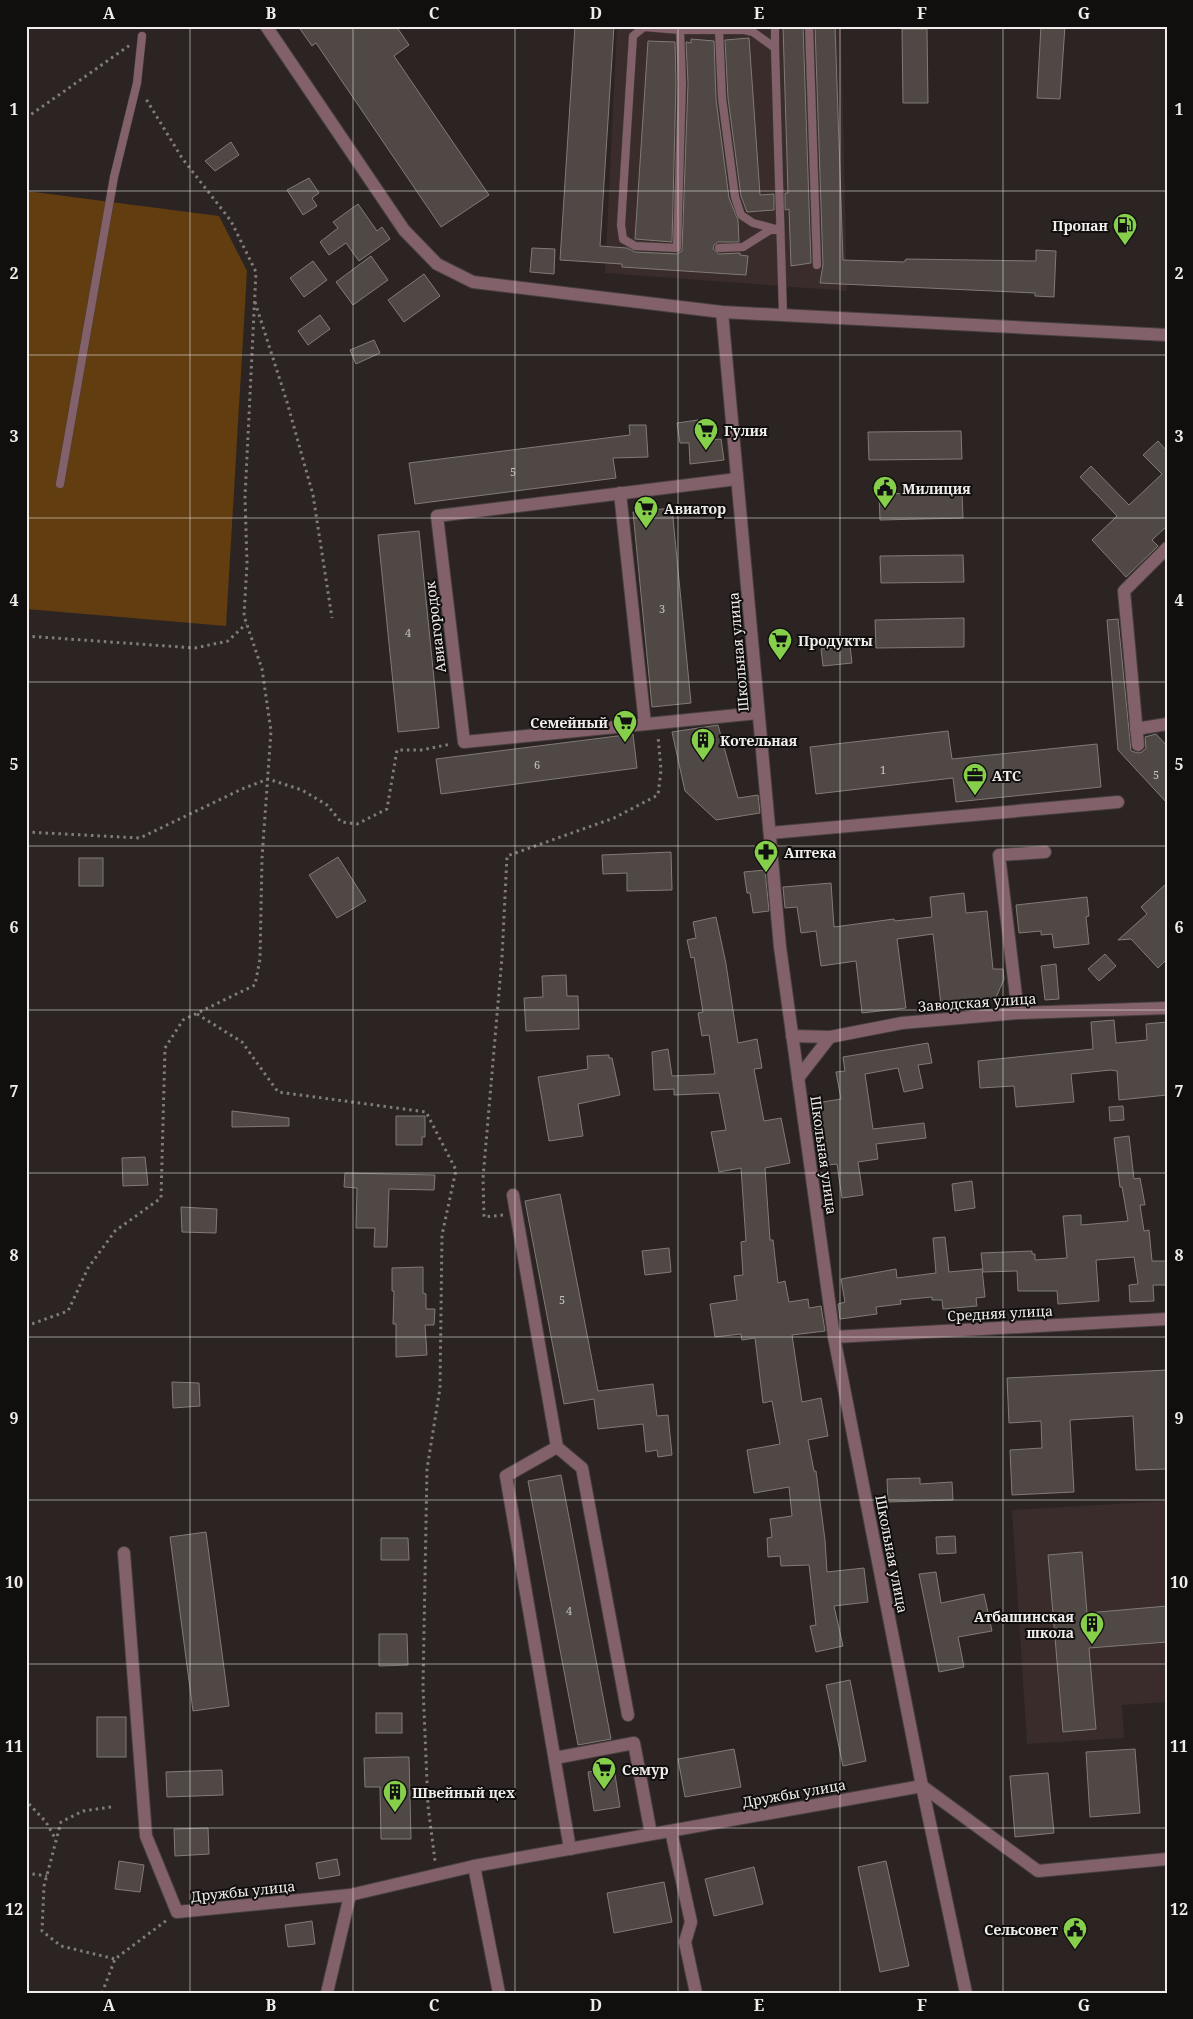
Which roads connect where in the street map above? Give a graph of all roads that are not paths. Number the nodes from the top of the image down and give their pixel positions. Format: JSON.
{"nodes":[{"id":1,"x":266,"y":26,"type":"edge"},
{"id":2,"x":775,"y":26,"type":"edge"},
{"id":3,"x":810,"y":26,"type":"edge"},
{"id":4,"x":680,"y":30,"type":"junction"},
{"id":5,"x":719,"y":30,"type":"junction"},
{"id":6,"x":142,"y":36,"type":"road end"},
{"id":7,"x":775,"y":48,"type":"junction"},
{"id":8,"x":780,"y":230,"type":"junction"},
{"id":9,"x":719,"y":248,"type":"dead end"},
{"id":10,"x":817,"y":265,"type":"dead end"},
{"id":11,"x":722,"y":312,"type":"junction"},
{"id":12,"x":783,"y":315,"type":"junction"},
{"id":13,"x":1167,"y":335,"type":"edge"},
{"id":14,"x":737,"y":479,"type":"junction"},
{"id":15,"x":60,"y":484,"type":"dead end"},
{"id":16,"x":620,"y":493,"type":"junction"},
{"id":17,"x":1167,"y":548,"type":"edge"},
{"id":18,"x":758,"y":713,"type":"junction"},
{"id":19,"x":651,"y":723,"type":"junction"},
{"id":20,"x":1167,"y":724,"type":"edge"},
{"id":21,"x":1136,"y":730,"type":"junction"},
{"id":22,"x":1138,"y":745,"type":"dead end"},
{"id":23,"x":1118,"y":802,"type":"dead end"},
{"id":24,"x":770,"y":833,"type":"junction"},
{"id":25,"x":1045,"y":852,"type":"dead end"},
{"id":26,"x":1167,"y":1008,"type":"edge"},
{"id":27,"x":1018,"y":1013,"type":"junction"},
{"id":28,"x":792,"y":1036,"type":"junction"},
{"id":29,"x":830,"y":1037,"type":"junction"},
{"id":30,"x":798,"y":1078,"type":"junction"},
{"id":31,"x":513,"y":1195,"type":"dead end"},
{"id":32,"x":1167,"y":1319,"type":"edge"},
{"id":33,"x":834,"y":1337,"type":"junction"},
{"id":34,"x":556,"y":1447,"type":"junction"},
{"id":35,"x":124,"y":1553,"type":"dead end"},
{"id":36,"x":628,"y":1715,"type":"dead end"},
{"id":37,"x":555,"y":1758,"type":"junction"},
{"id":38,"x":922,"y":1786,"type":"junction"},
{"id":39,"x":671,"y":1831,"type":"junction"},
{"id":40,"x":651,"y":1834,"type":"junction"},
{"id":41,"x":570,"y":1849,"type":"junction"},
{"id":42,"x":1167,"y":1859,"type":"edge"},
{"id":43,"x":474,"y":1866,"type":"junction"},
{"id":44,"x":350,"y":1895,"type":"junction"},
{"id":45,"x":327,"y":1993,"type":"edge"},
{"id":46,"x":499,"y":1993,"type":"edge"},
{"id":47,"x":696,"y":1993,"type":"edge"},
{"id":48,"x":966,"y":1993,"type":"edge"}],
"edges":[{"from":1,"to":11,"type":"street"},
{"from":2,"to":7,"type":"lane"},
{"from":3,"to":10,"type":"lane"},
{"from":4,"to":4,"type":"lane"},
{"from":4,"to":5,"type":"lane"},
{"from":5,"to":7,"type":"lane"},
{"from":5,"to":8,"type":"lane"},
{"from":6,"to":15,"type":"lane"},
{"from":7,"to":8,"type":"lane"},
{"from":8,"to":9,"type":"lane"},
{"from":8,"to":12,"type":"lane"},
{"from":11,"to":12,"type":"street"},
{"from":11,"to":14,"type":"street","name":"Школьная улица"},
{"from":12,"to":13,"type":"street"},
{"from":14,"to":16,"type":"street","name":"Авиагородок"},
{"from":14,"to":18,"type":"street","name":"Школьная улица"},
{"from":16,"to":19,"type":"street"},
{"from":16,"to":19,"type":"street","name":"Авиагородок"},
{"from":17,"to":21,"type":"street"},
{"from":18,"to":19,"type":"street"},
{"from":18,"to":24,"type":"street","name":"Школьная улица"},
{"from":20,"to":21,"type":"street"},
{"from":21,"to":22,"type":"street"},
{"from":23,"to":24,"type":"street"},
{"from":24,"to":28,"type":"street","name":"Школьная улица"},
{"from":25,"to":27,"type":"street"},
{"from":26,"to":27,"type":"street","name":"Заводская улица"},
{"from":27,"to":29,"type":"street","name":"Заводская улица"},
{"from":28,"to":29,"type":"street","name":"Заводская улица"},
{"from":28,"to":30,"type":"street","name":"Школьная улица"},
{"from":29,"to":30,"type":"street"},
{"from":30,"to":33,"type":"street","name":"Школьная улица"},
{"from":31,"to":34,"type":"street"},
{"from":32,"to":33,"type":"street","name":"Средняя улица"},
{"from":33,"to":38,"type":"street","name":"Школьная улица"},
{"from":34,"to":36,"type":"street"},
{"from":34,"to":37,"type":"street"},
{"from":35,"to":44,"type":"street","name":"Дружбы улица"},
{"from":37,"to":40,"type":"street"},
{"from":37,"to":41,"type":"street"},
{"from":38,"to":39,"type":"street","name":"Дружбы улица"},
{"from":38,"to":42,"type":"street"},
{"from":38,"to":48,"type":"street","name":"Школьная улица"},
{"from":39,"to":40,"type":"street","name":"Дружбы улица"},
{"from":39,"to":47,"type":"street"},
{"from":40,"to":41,"type":"street","name":"Дружбы улица"},
{"from":41,"to":43,"type":"street","name":"Дружбы улица"},
{"from":43,"to":44,"type":"street","name":"Дружбы улица"},
{"from":43,"to":46,"type":"street"},
{"from":44,"to":45,"type":"street"}]}
